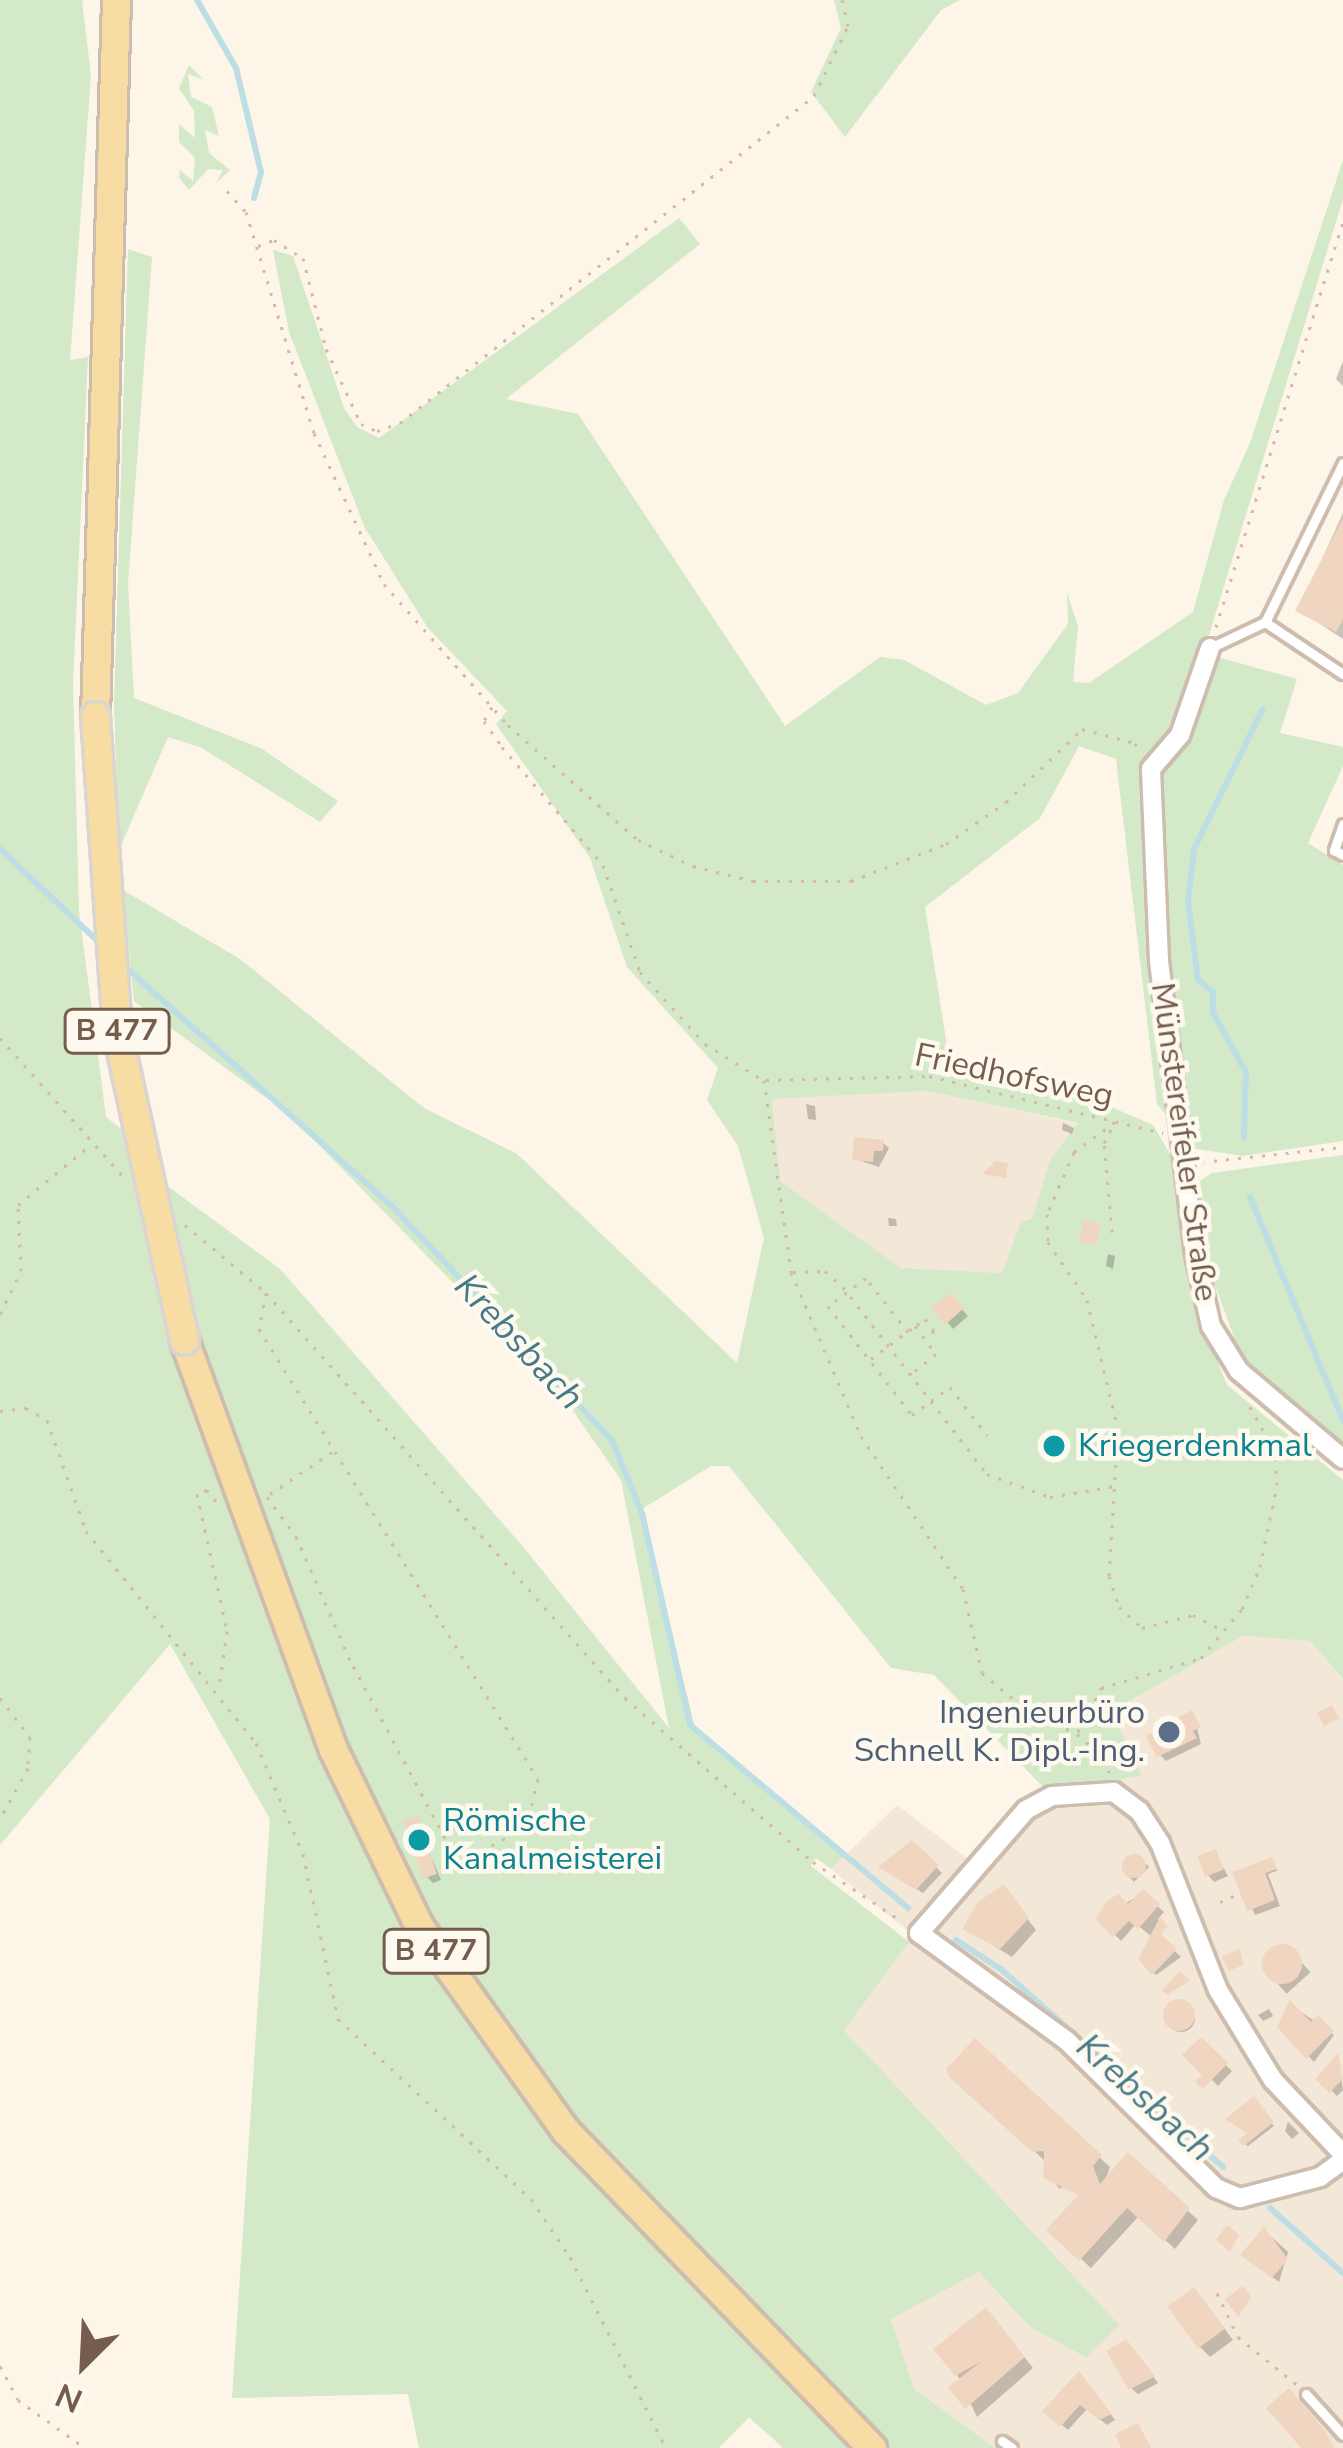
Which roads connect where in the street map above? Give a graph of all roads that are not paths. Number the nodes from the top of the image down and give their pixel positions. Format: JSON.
{"nodes":[{"id":1,"x":116,"y":0,"type":"edge"},
{"id":2,"x":1343,"y":463,"type":"edge"},
{"id":3,"x":1264,"y":622,"type":"junction"},
{"id":4,"x":1210,"y":648,"type":"joint"},
{"id":5,"x":1343,"y":674,"type":"edge"},
{"id":6,"x":1343,"y":824,"type":"edge"},
{"id":7,"x":1343,"y":855,"type":"edge"},
{"id":8,"x":1343,"y":1459,"type":"edge"},
{"id":9,"x":1343,"y":2157,"type":"edge"},
{"id":10,"x":1306,"y":2393,"type":"road end"},
{"id":11,"x":1343,"y":2434,"type":"edge"},
{"id":12,"x":872,"y":2448,"type":"edge"}],
"edges":[{"from":1,"to":12,"type":"main road","number":"B 477","bridge":true},
{"from":2,"to":3,"type":"lane"},
{"from":3,"to":4,"type":"lane"},
{"from":3,"to":5,"type":"lane"},
{"from":4,"to":8,"type":"street","name":"Münstereifeler Straße"},
{"from":6,"to":7,"type":"lane"},
{"from":9,"to":9,"type":"street"},
{"from":10,"to":11,"type":"lane"}]}
